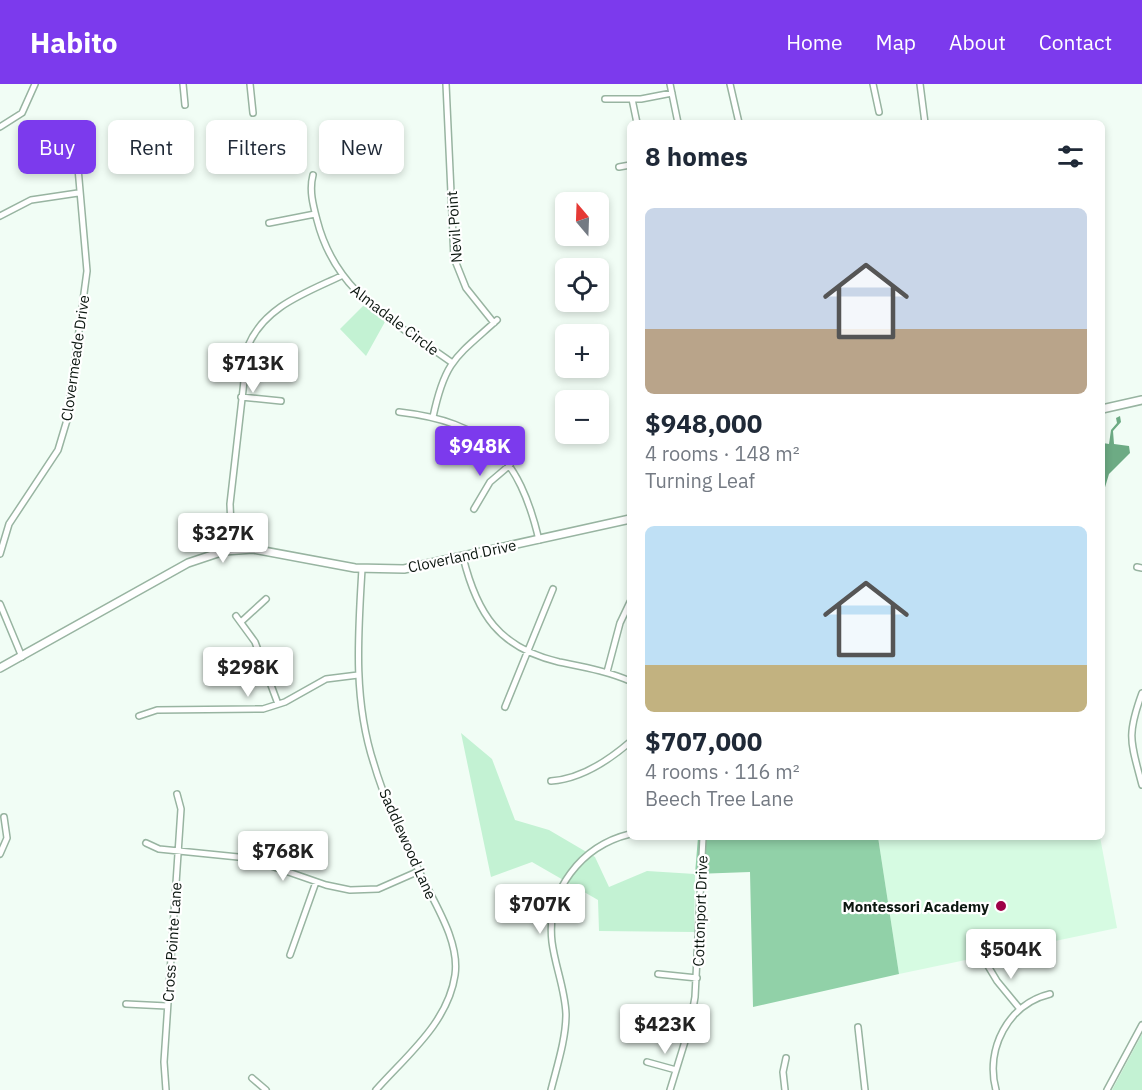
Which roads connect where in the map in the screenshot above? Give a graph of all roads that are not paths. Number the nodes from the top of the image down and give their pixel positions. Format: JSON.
{"nodes":[{"id":1,"x":35,"y":84,"type":"edge"},
{"id":2,"x":183,"y":84,"type":"edge"},
{"id":3,"x":250,"y":84,"type":"edge"},
{"id":4,"x":446,"y":84,"type":"edge"},
{"id":5,"x":670,"y":84,"type":"edge"},
{"id":6,"x":730,"y":84,"type":"edge"},
{"id":7,"x":873,"y":84,"type":"edge"},
{"id":8,"x":920,"y":84,"type":"edge"},
{"id":9,"x":672,"y":93,"type":"junction"},
{"id":10,"x":605,"y":99,"type":"dead end"},
{"id":11,"x":632,"y":99,"type":"junction"},
{"id":12,"x":185,"y":105,"type":"dead end"},
{"id":13,"x":879,"y":112,"type":"dead end"},
{"id":14,"x":253,"y":113,"type":"dead end"},
{"id":15,"x":636,"y":120,"type":"edge"},
{"id":16,"x":677,"y":120,"type":"edge"},
{"id":17,"x":738,"y":120,"type":"edge"},
{"id":18,"x":925,"y":120,"type":"edge"},
{"id":19,"x":0,"y":127,"type":"edge"},
{"id":20,"x":627,"y":166,"type":"edge"},
{"id":21,"x":619,"y":167,"type":"dead end"},
{"id":22,"x":77,"y":174,"type":"edge"},
{"id":23,"x":313,"y":175,"type":"dead end"},
{"id":24,"x":78,"y":193,"type":"junction"},
{"id":25,"x":315,"y":214,"type":"junction"},
{"id":26,"x":0,"y":216,"type":"edge"},
{"id":27,"x":269,"y":223,"type":"dead end"},
{"id":28,"x":341,"y":276,"type":"junction"},
{"id":29,"x":452,"y":362,"type":"junction"},
{"id":30,"x":241,"y":397,"type":"junction"},
{"id":31,"x":1142,"y":400,"type":"edge"},
{"id":32,"x":281,"y":401,"type":"dead end"},
{"id":33,"x":1105,"y":408,"type":"edge"},
{"id":34,"x":399,"y":412,"type":"dead end"},
{"id":35,"x":433,"y":417,"type":"junction"},
{"id":36,"x":510,"y":465,"type":"junction"},
{"id":37,"x":474,"y":509,"type":"dead end"},
{"id":38,"x":627,"y":520,"type":"edge"},
{"id":39,"x":539,"y":540,"type":"junction"},
{"id":40,"x":232,"y":550,"type":"junction"},
{"id":41,"x":0,"y":554,"type":"edge"},
{"id":42,"x":463,"y":557,"type":"junction"},
{"id":43,"x":362,"y":569,"type":"junction"},
{"id":44,"x":553,"y":590,"type":"dead end"},
{"id":45,"x":266,"y":599,"type":"dead end"},
{"id":46,"x":0,"y":604,"type":"edge"},
{"id":47,"x":627,"y":608,"type":"edge"},
{"id":48,"x":236,"y":616,"type":"dead end"},
{"id":49,"x":242,"y":621,"type":"junction"},
{"id":50,"x":528,"y":652,"type":"junction"},
{"id":51,"x":22,"y":657,"type":"junction"},
{"id":52,"x":0,"y":668,"type":"edge"},
{"id":53,"x":607,"y":672,"type":"junction"},
{"id":54,"x":358,"y":675,"type":"junction"},
{"id":55,"x":627,"y":680,"type":"edge"},
{"id":56,"x":1142,"y":693,"type":"edge"},
{"id":57,"x":278,"y":704,"type":"junction"},
{"id":58,"x":505,"y":707,"type":"dead end"},
{"id":59,"x":139,"y":716,"type":"dead end"},
{"id":60,"x":627,"y":744,"type":"edge"},
{"id":61,"x":551,"y":781,"type":"dead end"},
{"id":62,"x":1142,"y":785,"type":"edge"},
{"id":63,"x":177,"y":794,"type":"dead end"},
{"id":64,"x":4,"y":817,"type":"dead end"},
{"id":65,"x":627,"y":835,"type":"edge"},
{"id":66,"x":703,"y":840,"type":"edge"},
{"id":67,"x":146,"y":843,"type":"dead end"},
{"id":68,"x":179,"y":851,"type":"junction"},
{"id":69,"x":0,"y":854,"type":"edge"},
{"id":70,"x":419,"y":871,"type":"junction"},
{"id":71,"x":316,"y":882,"type":"junction"},
{"id":72,"x":290,"y":955,"type":"dead end"},
{"id":73,"x":986,"y":961,"type":"dead end"},
{"id":74,"x":658,"y":974,"type":"dead end"},
{"id":75,"x":697,"y":978,"type":"junction"},
{"id":76,"x":1050,"y":994,"type":"dead end"},
{"id":77,"x":126,"y":1004,"type":"dead end"},
{"id":78,"x":168,"y":1006,"type":"junction"},
{"id":79,"x":1020,"y":1009,"type":"junction"},
{"id":80,"x":1142,"y":1026,"type":"edge"},
{"id":81,"x":858,"y":1027,"type":"dead end"},
{"id":82,"x":786,"y":1058,"type":"dead end"},
{"id":83,"x":647,"y":1062,"type":"dead end"},
{"id":84,"x":676,"y":1071,"type":"junction"},
{"id":85,"x":252,"y":1078,"type":"dead end"},
{"id":86,"x":166,"y":1090,"type":"edge"},
{"id":87,"x":266,"y":1090,"type":"edge"},
{"id":88,"x":376,"y":1090,"type":"edge"},
{"id":89,"x":551,"y":1090,"type":"edge"},
{"id":90,"x":670,"y":1090,"type":"edge"},
{"id":91,"x":785,"y":1090,"type":"edge"},
{"id":92,"x":865,"y":1090,"type":"edge"},
{"id":93,"x":996,"y":1090,"type":"edge"},
{"id":94,"x":1107,"y":1090,"type":"edge"}],
"edges":[{"from":1,"to":19,"type":"street"},
{"from":2,"to":12,"type":"street"},
{"from":3,"to":14,"type":"street"},
{"from":4,"to":29,"type":"street","name":"Nevil Point"},
{"from":5,"to":9,"type":"street"},
{"from":6,"to":17,"type":"street"},
{"from":7,"to":13,"type":"street"},
{"from":8,"to":18,"type":"street"},
{"from":9,"to":11,"type":"street"},
{"from":9,"to":16,"type":"street"},
{"from":10,"to":11,"type":"street"},
{"from":11,"to":15,"type":"street"},
{"from":20,"to":21,"type":"street"},
{"from":22,"to":24,"type":"street","name":"Clovermeade Drive"},
{"from":23,"to":25,"type":"street","name":"Almadale Circle"},
{"from":24,"to":26,"type":"street"},
{"from":24,"to":41,"type":"street","name":"Clovermeade Drive"},
{"from":25,"to":27,"type":"street"},
{"from":25,"to":28,"type":"street","name":"Almadale Circle"},
{"from":28,"to":29,"type":"street","name":"Almadale Circle"},
{"from":28,"to":30,"type":"street"},
{"from":29,"to":35,"type":"street"},
{"from":30,"to":32,"type":"street"},
{"from":30,"to":40,"type":"street"},
{"from":31,"to":33,"type":"main road"},
{"from":34,"to":35,"type":"street"},
{"from":35,"to":36,"type":"street"},
{"from":36,"to":37,"type":"street"},
{"from":36,"to":39,"type":"street"},
{"from":38,"to":39,"type":"main road","name":"Cloverland Drive"},
{"from":39,"to":42,"type":"main road","name":"Cloverland Drive"},
{"from":40,"to":43,"type":"main road","name":"Cloverland Drive"},
{"from":40,"to":51,"type":"main road","name":"Cloverland Drive"},
{"from":42,"to":43,"type":"main road","name":"Cloverland Drive"},
{"from":42,"to":50,"type":"street"},
{"from":43,"to":54,"type":"street","name":"Saddlewood Lane"},
{"from":44,"to":50,"type":"street"},
{"from":45,"to":49,"type":"street"},
{"from":46,"to":51,"type":"street"},
{"from":47,"to":53,"type":"street"},
{"from":48,"to":49,"type":"street"},
{"from":49,"to":57,"type":"street"},
{"from":50,"to":53,"type":"street"},
{"from":50,"to":58,"type":"street"},
{"from":51,"to":52,"type":"main road","name":"Cloverland Drive"},
{"from":53,"to":55,"type":"street"},
{"from":54,"to":57,"type":"street"},
{"from":54,"to":70,"type":"street","name":"Saddlewood Lane"},
{"from":56,"to":62,"type":"street"},
{"from":57,"to":59,"type":"street"},
{"from":60,"to":61,"type":"street"},
{"from":63,"to":68,"type":"street","name":"Cross Pointe Lane"},
{"from":64,"to":69,"type":"street"},
{"from":65,"to":89,"type":"street"},
{"from":66,"to":75,"type":"street","name":"Cottonport Drive"},
{"from":67,"to":68,"type":"street"},
{"from":68,"to":71,"type":"street"},
{"from":68,"to":78,"type":"street","name":"Cross Pointe Lane"},
{"from":70,"to":71,"type":"street"},
{"from":70,"to":88,"type":"street","name":"Saddlewood Lane"},
{"from":71,"to":72,"type":"street"},
{"from":73,"to":79,"type":"street"},
{"from":74,"to":75,"type":"street"},
{"from":75,"to":84,"type":"street","name":"Cottonport Drive"},
{"from":76,"to":79,"type":"street"},
{"from":77,"to":78,"type":"street"},
{"from":78,"to":86,"type":"street","name":"Cross Pointe Lane"},
{"from":79,"to":93,"type":"street"},
{"from":80,"to":94,"type":"street"},
{"from":81,"to":92,"type":"street"},
{"from":82,"to":91,"type":"street"},
{"from":83,"to":84,"type":"street"},
{"from":84,"to":90,"type":"street","name":"Cottonport Drive"},
{"from":85,"to":87,"type":"street"}]}
